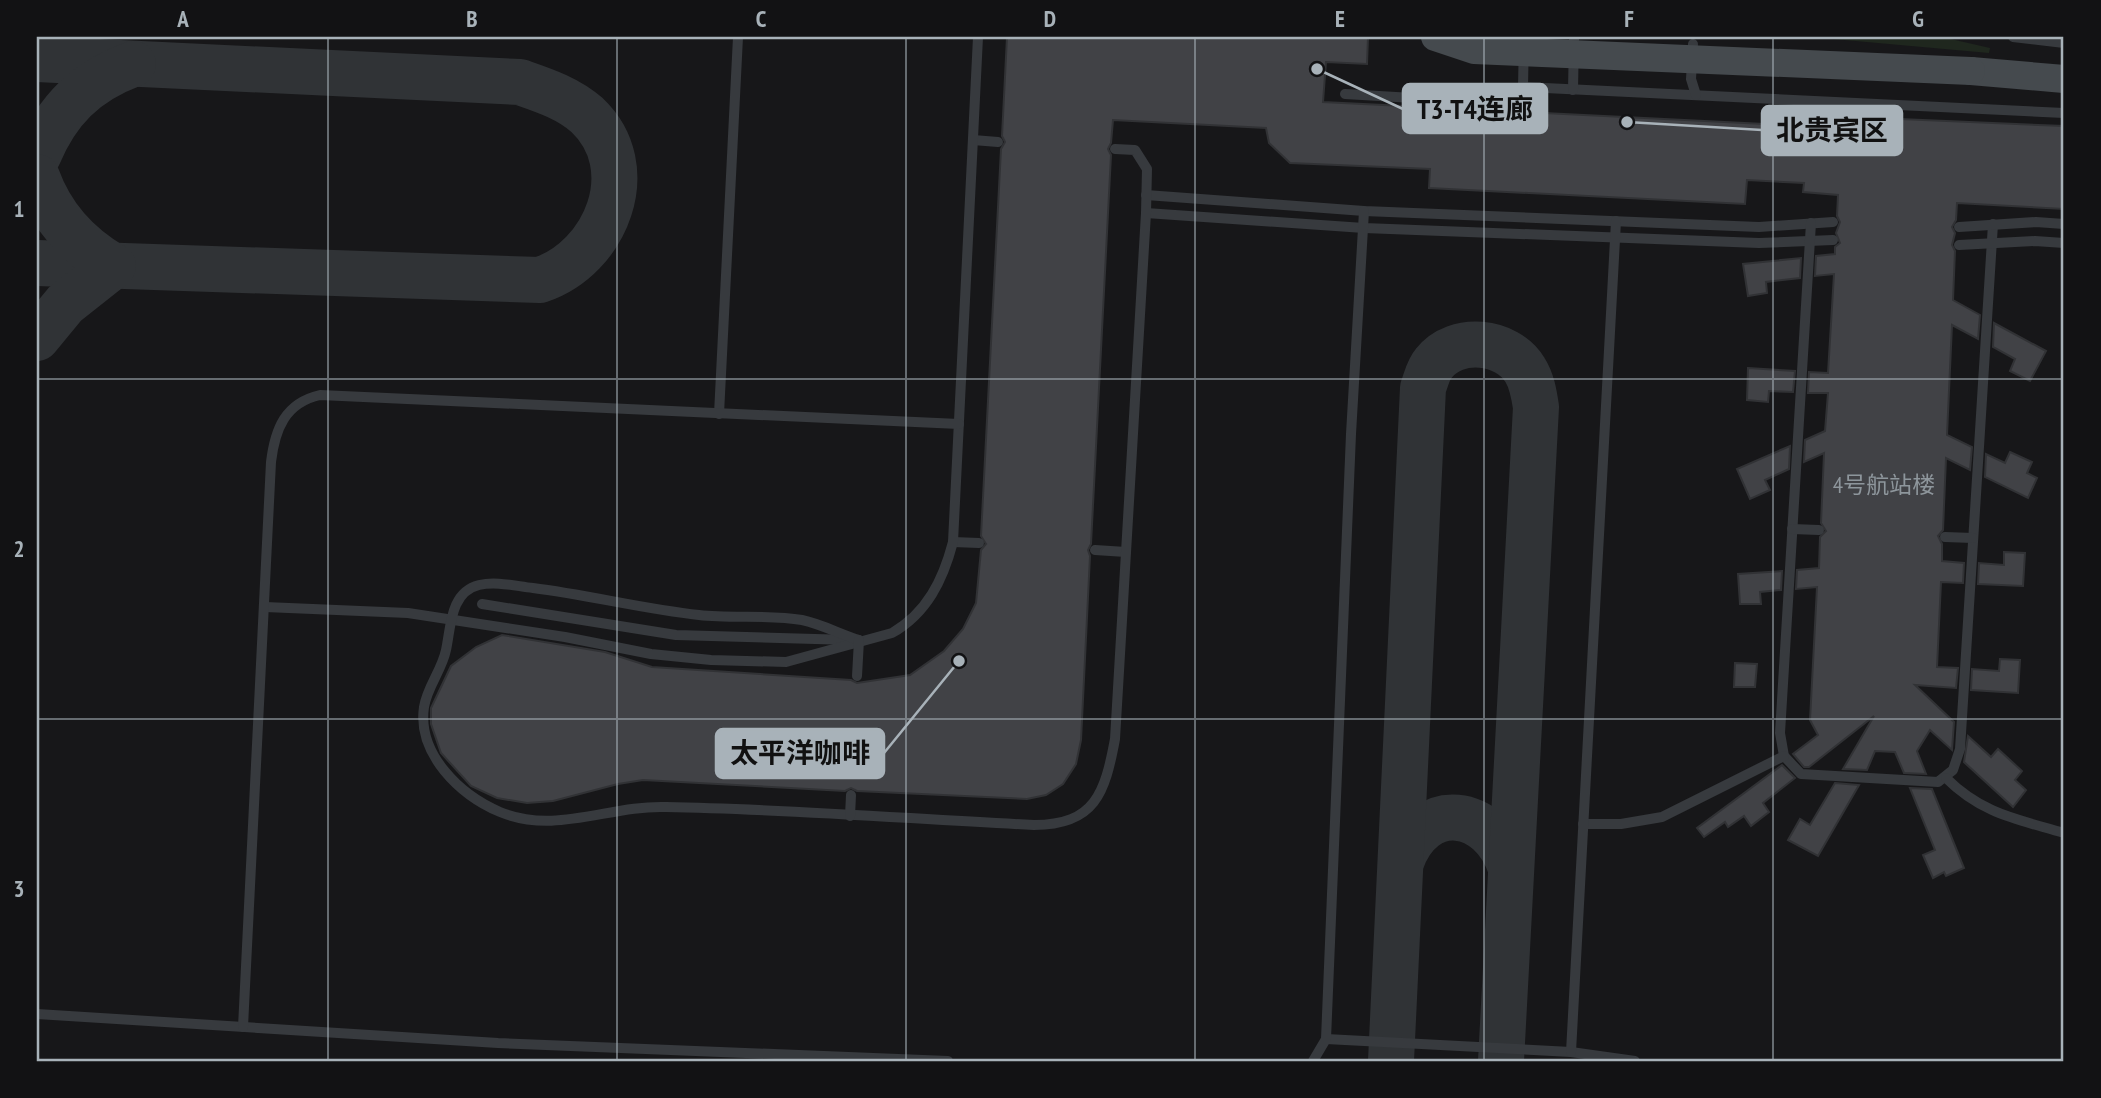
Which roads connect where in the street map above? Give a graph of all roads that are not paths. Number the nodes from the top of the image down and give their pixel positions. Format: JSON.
{"nodes":[{"id":1,"x":738,"y":37,"type":"edge"},
{"id":2,"x":978,"y":37,"type":"edge"},
{"id":3,"x":1435,"y":37,"type":"edge"},
{"id":4,"x":1497,"y":37,"type":"edge"},
{"id":5,"x":2013,"y":37,"type":"edge"},
{"id":6,"x":1574,"y":38,"type":"dead end"},
{"id":7,"x":2064,"y":43,"type":"edge"},
{"id":8,"x":1693,"y":44,"type":"dead end"},
{"id":9,"x":1529,"y":45,"type":"edge"},
{"id":10,"x":2064,"y":79,"type":"edge"},
{"id":11,"x":1523,"y":88,"type":"junction"},
{"id":12,"x":1573,"y":90,"type":"junction"},
{"id":13,"x":1345,"y":94,"type":"dead end"},
{"id":14,"x":1696,"y":95,"type":"junction"},
{"id":15,"x":2064,"y":113,"type":"edge"},
{"id":16,"x":973,"y":140,"type":"junction"},
{"id":17,"x":998,"y":142,"type":"dead end"},
{"id":18,"x":1115,"y":149,"type":"dead end"},
{"id":19,"x":1146,"y":195,"type":"junction"},
{"id":20,"x":1364,"y":211,"type":"junction"},
{"id":21,"x":1146,"y":213,"type":"junction"},
{"id":22,"x":1616,"y":221,"type":"junction"},
{"id":23,"x":1833,"y":222,"type":"dead end"},
{"id":24,"x":1811,"y":223,"type":"junction"},
{"id":25,"x":2064,"y":224,"type":"edge"},
{"id":26,"x":1993,"y":225,"type":"junction"},
{"id":27,"x":1959,"y":227,"type":"dead end"},
{"id":28,"x":1364,"y":228,"type":"junction"},
{"id":29,"x":1615,"y":238,"type":"junction"},
{"id":30,"x":1833,"y":240,"type":"dead end"},
{"id":31,"x":1810,"y":241,"type":"junction"},
{"id":32,"x":1991,"y":243,"type":"junction"},
{"id":33,"x":2064,"y":243,"type":"edge"},
{"id":34,"x":1959,"y":245,"type":"dead end"},
{"id":35,"x":719,"y":414,"type":"junction"},
{"id":36,"x":959,"y":424,"type":"junction"},
{"id":37,"x":1792,"y":529,"type":"junction"},
{"id":38,"x":1819,"y":530,"type":"dead end"},
{"id":39,"x":1945,"y":537,"type":"dead end"},
{"id":40,"x":1973,"y":538,"type":"junction"},
{"id":41,"x":953,"y":542,"type":"junction"},
{"id":42,"x":979,"y":543,"type":"dead end"},
{"id":43,"x":1095,"y":550,"type":"dead end"},
{"id":44,"x":1126,"y":552,"type":"junction"},
{"id":45,"x":482,"y":604,"type":"dead end"},
{"id":46,"x":265,"y":607,"type":"junction"},
{"id":47,"x":451,"y":620,"type":"junction"},
{"id":48,"x":859,"y":640,"type":"junction"},
{"id":49,"x":857,"y":676,"type":"dead end"},
{"id":50,"x":1784,"y":756,"type":"junction"},
{"id":51,"x":1946,"y":778,"type":"junction"},
{"id":52,"x":851,"y":795,"type":"dead end"},
{"id":53,"x":850,"y":816,"type":"junction"},
{"id":54,"x":1583,"y":824,"type":"junction"},
{"id":55,"x":2064,"y":833,"type":"edge"},
{"id":56,"x":37,"y":1014,"type":"edge"},
{"id":57,"x":243,"y":1027,"type":"junction"},
{"id":58,"x":1326,"y":1039,"type":"junction"},
{"id":59,"x":1570,"y":1052,"type":"junction"},
{"id":60,"x":948,"y":1061,"type":"edge"},
{"id":61,"x":1313,"y":1061,"type":"edge"},
{"id":62,"x":1635,"y":1061,"type":"edge"}],
"edges":[{"from":1,"to":35,"type":"lane"},
{"from":2,"to":16,"type":"lane"},
{"from":3,"to":9,"type":"main road","bridge":true},
{"from":4,"to":9,"type":"main road"},
{"from":5,"to":7,"type":"lane"},
{"from":6,"to":12,"type":"lane"},
{"from":8,"to":14,"type":"lane"},
{"from":9,"to":10,"type":"main road","bridge":true},
{"from":9,"to":11,"type":"lane"},
{"from":11,"to":12,"type":"lane"},
{"from":11,"to":13,"type":"lane"},
{"from":12,"to":14,"type":"lane"},
{"from":14,"to":15,"type":"lane"},
{"from":16,"to":17,"type":"lane"},
{"from":16,"to":36,"type":"lane"},
{"from":18,"to":19,"type":"lane"},
{"from":19,"to":20,"type":"lane"},
{"from":19,"to":21,"type":"lane"},
{"from":20,"to":22,"type":"lane"},
{"from":20,"to":28,"type":"lane"},
{"from":21,"to":28,"type":"lane"},
{"from":21,"to":44,"type":"lane"},
{"from":22,"to":24,"type":"lane"},
{"from":22,"to":29,"type":"lane"},
{"from":23,"to":24,"type":"lane"},
{"from":24,"to":31,"type":"lane"},
{"from":25,"to":26,"type":"lane"},
{"from":26,"to":27,"type":"lane"},
{"from":26,"to":32,"type":"lane"},
{"from":28,"to":29,"type":"lane"},
{"from":28,"to":58,"type":"lane"},
{"from":29,"to":31,"type":"lane"},
{"from":29,"to":54,"type":"lane"},
{"from":30,"to":31,"type":"lane"},
{"from":31,"to":37,"type":"lane"},
{"from":32,"to":33,"type":"lane"},
{"from":32,"to":34,"type":"lane"},
{"from":32,"to":40,"type":"lane"},
{"from":35,"to":36,"type":"lane"},
{"from":35,"to":46,"type":"lane"},
{"from":36,"to":41,"type":"lane"},
{"from":37,"to":38,"type":"lane"},
{"from":37,"to":50,"type":"lane"},
{"from":39,"to":40,"type":"lane"},
{"from":40,"to":51,"type":"lane"},
{"from":41,"to":42,"type":"lane"},
{"from":41,"to":48,"type":"lane"},
{"from":43,"to":44,"type":"lane"},
{"from":44,"to":53,"type":"lane"},
{"from":45,"to":48,"type":"lane"},
{"from":46,"to":47,"type":"lane"},
{"from":46,"to":57,"type":"lane"},
{"from":47,"to":48,"type":"lane"},
{"from":47,"to":48,"type":"lane"},
{"from":47,"to":53,"type":"lane"},
{"from":48,"to":49,"type":"lane"},
{"from":50,"to":51,"type":"lane"},
{"from":50,"to":54,"type":"lane"},
{"from":51,"to":55,"type":"lane"},
{"from":52,"to":53,"type":"lane"},
{"from":54,"to":59,"type":"lane"},
{"from":56,"to":57,"type":"lane"},
{"from":57,"to":60,"type":"lane"},
{"from":58,"to":59,"type":"lane"},
{"from":58,"to":61,"type":"lane"},
{"from":59,"to":62,"type":"lane"}]}
